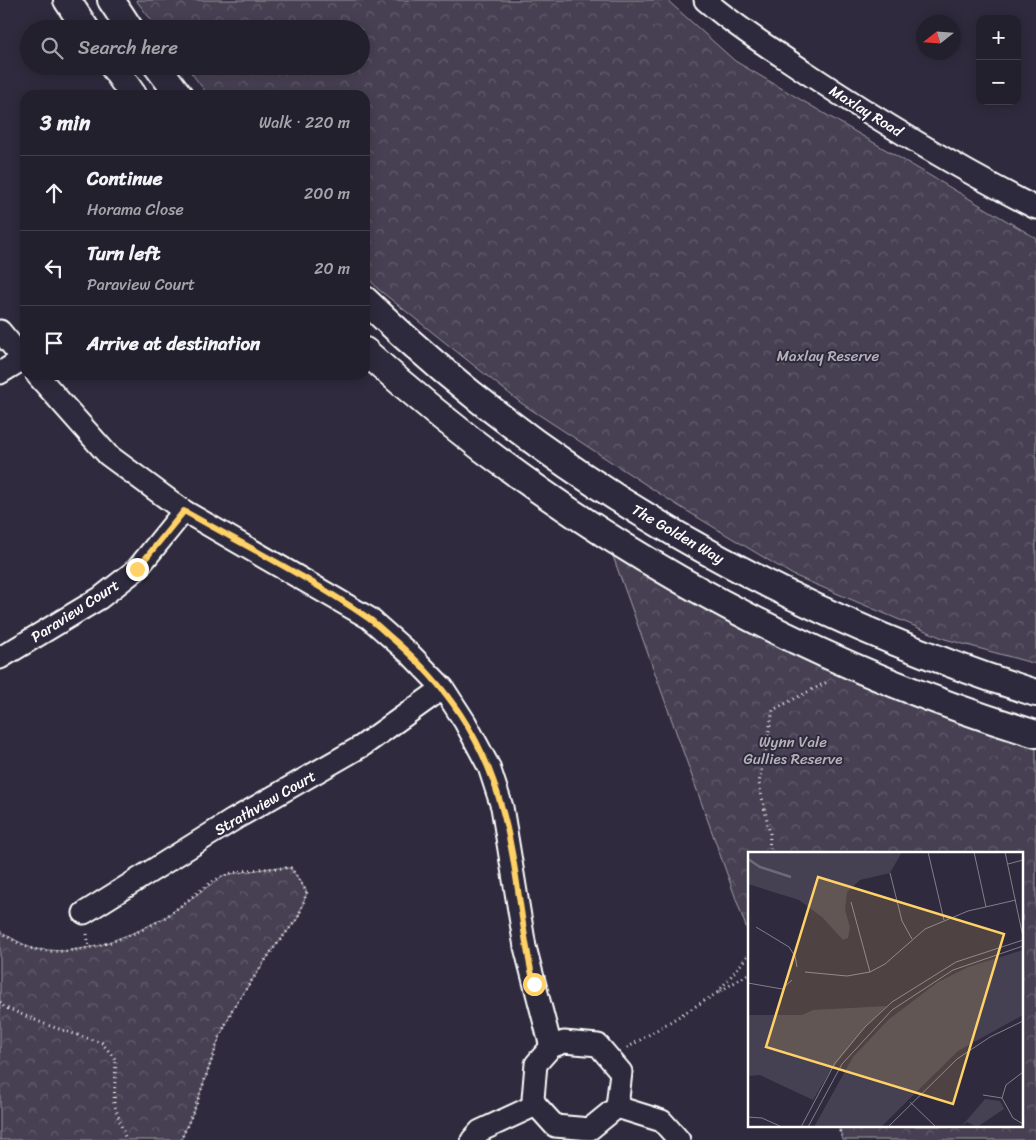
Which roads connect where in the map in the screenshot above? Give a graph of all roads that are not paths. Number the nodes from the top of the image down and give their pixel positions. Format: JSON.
{"nodes":[{"id":1,"x":67,"y":0,"type":"edge"},
{"id":2,"x":111,"y":0,"type":"edge"},
{"id":3,"x":705,"y":0,"type":"edge"},
{"id":4,"x":80,"y":20,"type":"edge"},
{"id":5,"x":124,"y":20,"type":"edge"},
{"id":6,"x":119,"y":75,"type":"edge"},
{"id":7,"x":164,"y":75,"type":"edge"},
{"id":8,"x":130,"y":90,"type":"edge"},
{"id":9,"x":175,"y":90,"type":"edge"},
{"id":10,"x":1036,"y":208,"type":"edge"},
{"id":11,"x":370,"y":305,"type":"edge"},
{"id":12,"x":0,"y":331,"type":"edge"},
{"id":13,"x":20,"y":355,"type":"edge"},
{"id":14,"x":370,"y":355,"type":"edge"},
{"id":15,"x":20,"y":367,"type":"edge"},
{"id":16,"x":0,"y":373,"type":"edge"},
{"id":17,"x":41,"y":380,"type":"edge"},
{"id":18,"x":184,"y":511,"type":"junction"},
{"id":19,"x":0,"y":658,"type":"edge"},
{"id":20,"x":443,"y":688,"type":"junction"},
{"id":21,"x":1036,"y":693,"type":"edge"},
{"id":22,"x":1036,"y":734,"type":"edge"},
{"id":23,"x":84,"y":914,"type":"dead end"},
{"id":24,"x":552,"y":1047,"type":"junction"},
{"id":25,"x":536,"y":1105,"type":"junction"},
{"id":26,"x":617,"y":1107,"type":"junction"},
{"id":27,"x":472,"y":1140,"type":"edge"},
{"id":28,"x":679,"y":1140,"type":"edge"}],
"edges":[{"from":1,"to":4,"type":"main road"},
{"from":2,"to":5,"type":"main road"},
{"from":3,"to":10,"type":"street","name":"Maxlay Road"},
{"from":6,"to":8,"type":"main road"},
{"from":7,"to":9,"type":"main road"},
{"from":11,"to":21,"type":"main road","name":"The Golden Way"},
{"from":12,"to":13,"type":"street"},
{"from":14,"to":22,"type":"main road"},
{"from":15,"to":16,"type":"street"},
{"from":17,"to":18,"type":"street"},
{"from":18,"to":19,"type":"street","name":"Paraview Court"},
{"from":18,"to":20,"type":"street"},
{"from":20,"to":23,"type":"street","name":"Strathview Court"},
{"from":20,"to":24,"type":"street"},
{"from":24,"to":25,"type":"street"},
{"from":24,"to":26,"type":"street"},
{"from":25,"to":26,"type":"street"},
{"from":25,"to":27,"type":"street"},
{"from":26,"to":28,"type":"street"}]}
